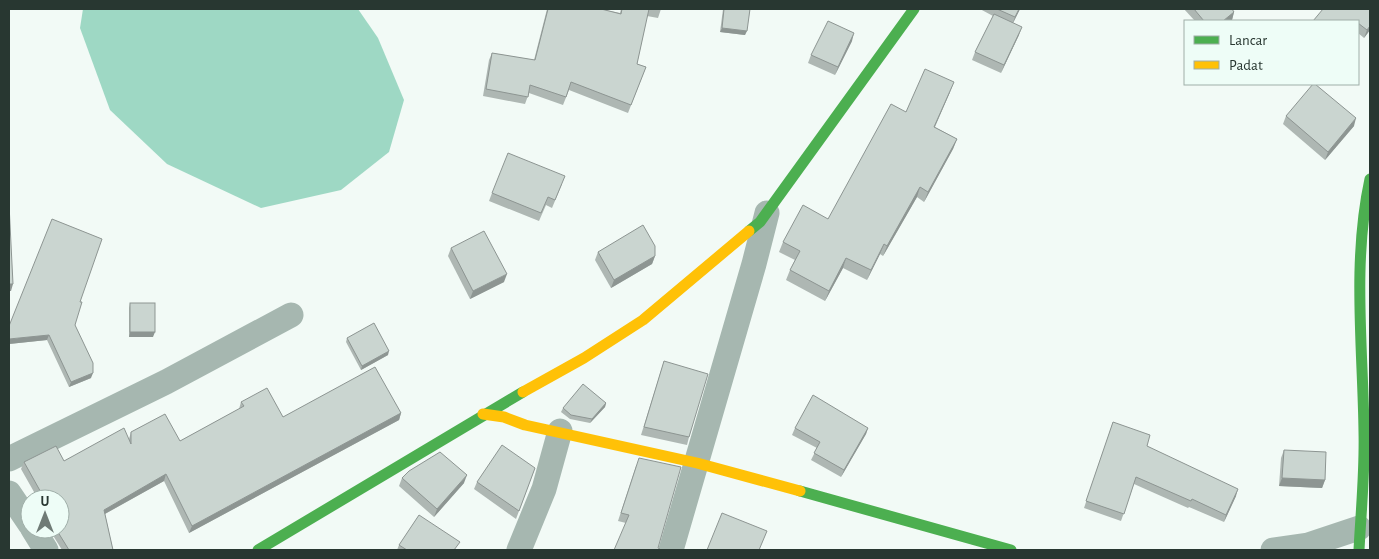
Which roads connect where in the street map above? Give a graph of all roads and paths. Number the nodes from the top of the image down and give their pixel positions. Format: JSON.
{"nodes":[{"id":1,"x":914,"y":9,"type":"edge"},
{"id":2,"x":1370,"y":179,"type":"edge"},
{"id":3,"x":767,"y":213,"type":"junction"},
{"id":4,"x":290,"y":315,"type":"dead end"},
{"id":5,"x":1366,"y":386,"type":"edge"},
{"id":6,"x":484,"y":414,"type":"junction"},
{"id":7,"x":560,"y":431,"type":"junction"},
{"id":8,"x":9,"y":459,"type":"edge"},
{"id":9,"x":697,"y":463,"type":"junction"},
{"id":10,"x":9,"y":493,"type":"edge"},
{"id":11,"x":20,"y":509,"type":"edge"},
{"id":12,"x":39,"y":539,"type":"edge"},
{"id":13,"x":1359,"y":539,"type":"edge"},
{"id":14,"x":46,"y":550,"type":"edge"},
{"id":15,"x":258,"y":550,"type":"edge"},
{"id":16,"x":519,"y":550,"type":"edge"},
{"id":17,"x":671,"y":550,"type":"edge"},
{"id":18,"x":1011,"y":550,"type":"edge"},
{"id":19,"x":1273,"y":550,"type":"edge"}],
"edges":[{"from":1,"to":3,"type":"street"},
{"from":2,"to":5,"type":"street"},
{"from":3,"to":6,"type":"street"},
{"from":3,"to":9,"type":"street"},
{"from":4,"to":8,"type":"street"},
{"from":5,"to":13,"type":"street"},
{"from":6,"to":7,"type":"street"},
{"from":6,"to":15,"type":"street"},
{"from":7,"to":9,"type":"street"},
{"from":7,"to":16,"type":"street"},
{"from":9,"to":17,"type":"street"},
{"from":9,"to":18,"type":"street"},
{"from":10,"to":11,"type":"street"},
{"from":12,"to":14,"type":"street"},
{"from":13,"to":19,"type":"street"}]}
